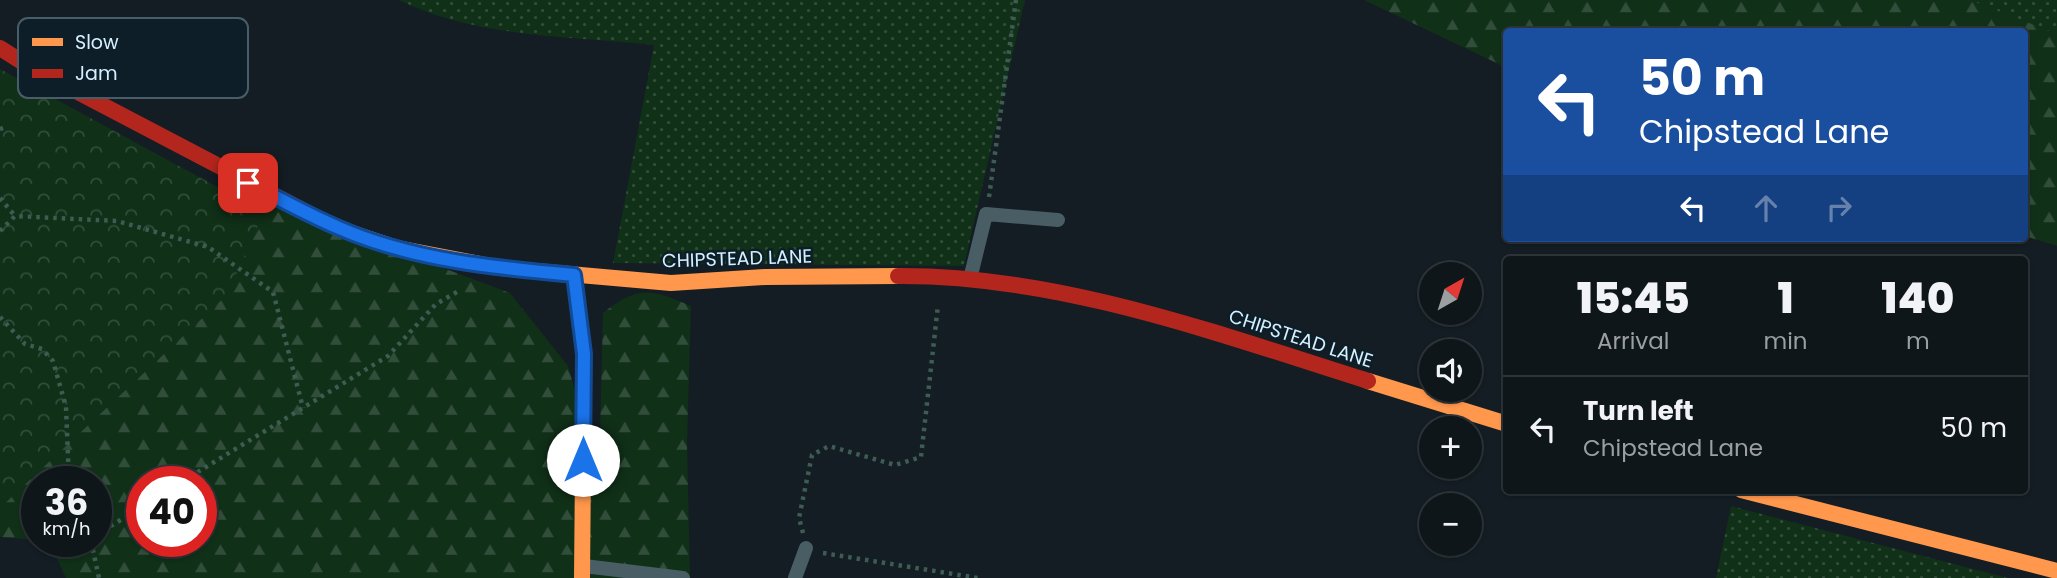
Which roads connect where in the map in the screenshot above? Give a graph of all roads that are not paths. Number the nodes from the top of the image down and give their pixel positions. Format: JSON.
{"nodes":[{"id":1,"x":0,"y":48,"type":"edge"},
{"id":2,"x":18,"y":59,"type":"edge"},
{"id":3,"x":89,"y":98,"type":"edge"},
{"id":4,"x":1058,"y":220,"type":"dead end"},
{"id":5,"x":574,"y":275,"type":"junction"},
{"id":6,"x":969,"y":280,"type":"junction"},
{"id":7,"x":1503,"y":423,"type":"edge"},
{"id":8,"x":1757,"y":494,"type":"edge"},
{"id":9,"x":806,"y":548,"type":"road end"},
{"id":10,"x":2057,"y":571,"type":"edge"},
{"id":11,"x":582,"y":572,"type":"edge"},
{"id":12,"x":683,"y":578,"type":"edge"},
{"id":13,"x":795,"y":578,"type":"edge"}],
"edges":[{"from":1,"to":2,"type":"street","name":"CHIPSTEAD LANE"},
{"from":3,"to":5,"type":"street","name":"CHIPSTEAD LANE"},
{"from":4,"to":6,"type":"lane"},
{"from":5,"to":6,"type":"street","name":"CHIPSTEAD LANE"},
{"from":5,"to":11,"type":"street"},
{"from":6,"to":7,"type":"street","name":"CHIPSTEAD LANE"},
{"from":8,"to":10,"type":"street"},
{"from":9,"to":13,"type":"lane"},
{"from":11,"to":12,"type":"lane"}]}
